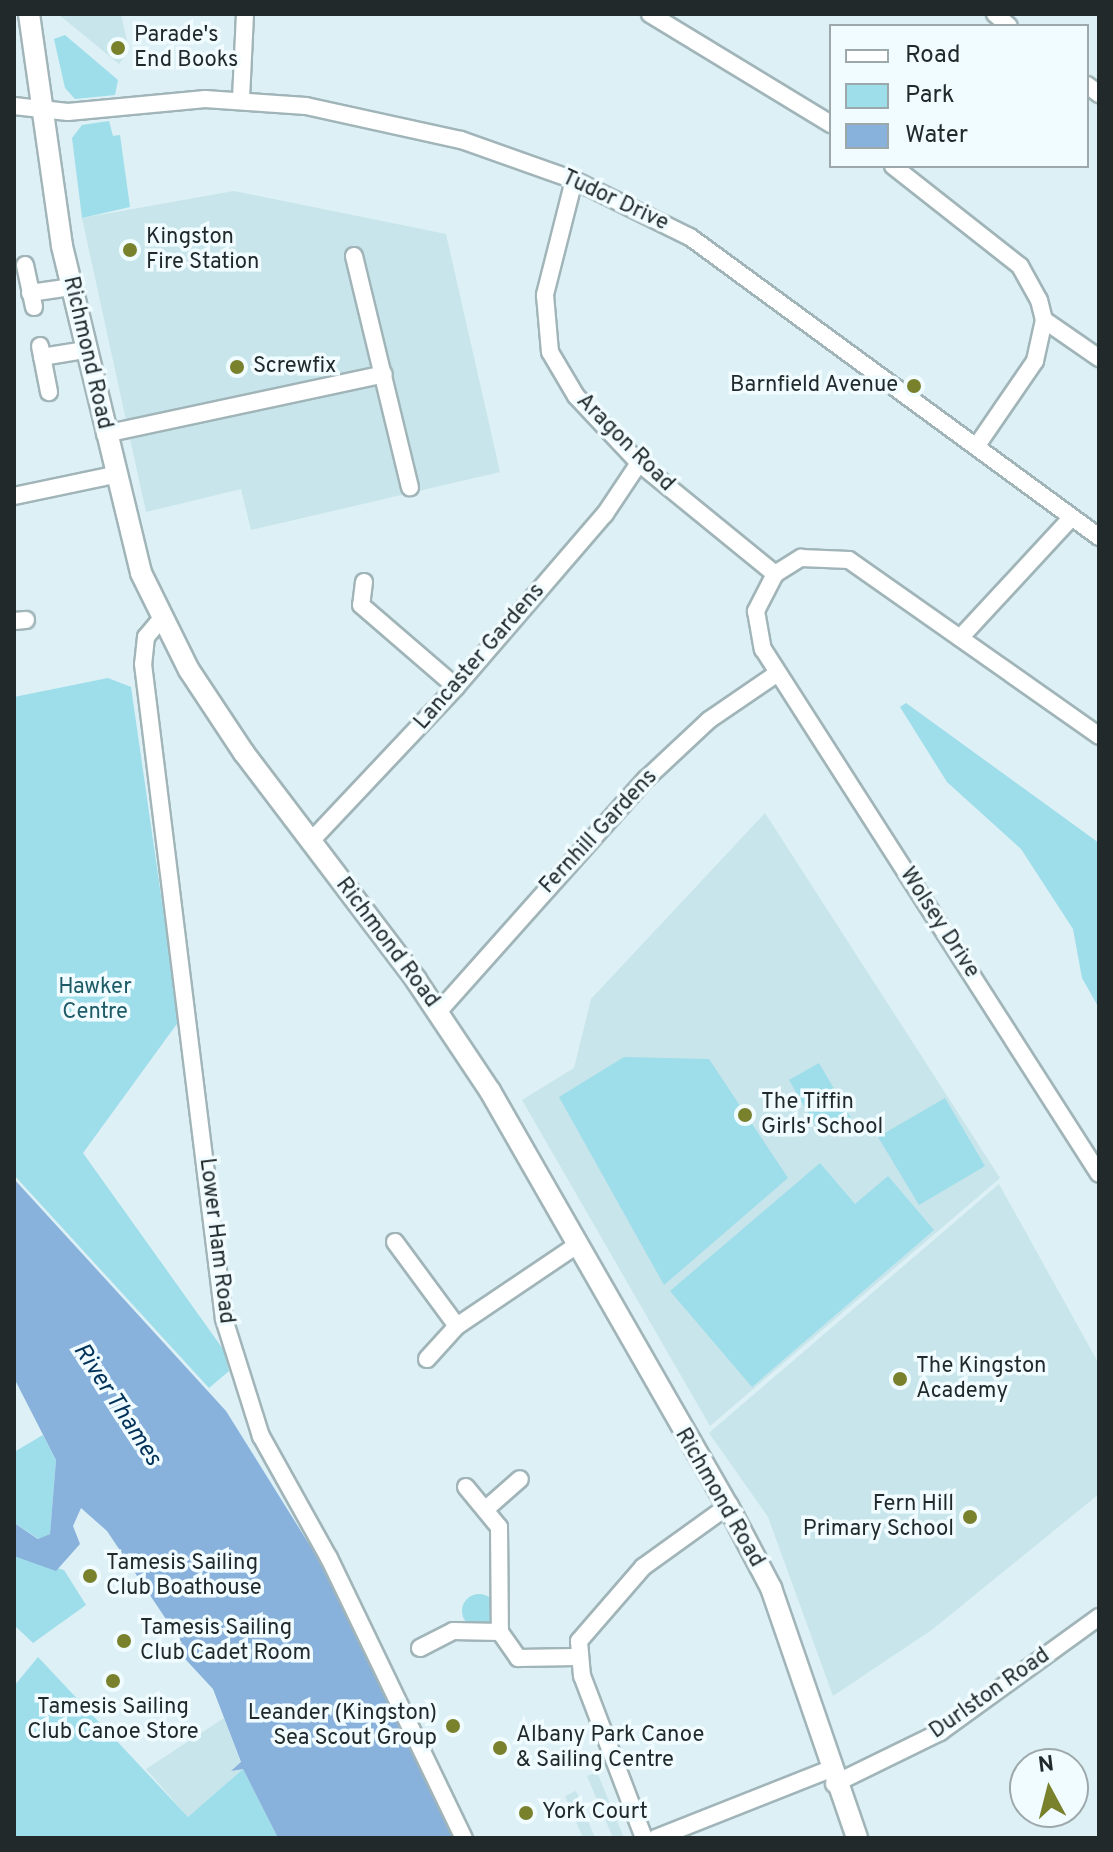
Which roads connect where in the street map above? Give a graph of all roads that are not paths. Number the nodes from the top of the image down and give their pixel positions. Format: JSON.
{"nodes":[{"id":1,"x":29,"y":14,"type":"edge"},
{"id":2,"x":245,"y":14,"type":"edge"},
{"id":3,"x":650,"y":14,"type":"edge"},
{"id":4,"x":241,"y":99,"type":"junction"},
{"id":5,"x":14,"y":106,"type":"edge"},
{"id":6,"x":42,"y":111,"type":"junction"},
{"id":7,"x":829,"y":123,"type":"edge"},
{"id":8,"x":914,"y":172,"type":"edge"},
{"id":9,"x":574,"y":180,"type":"junction"},
{"id":10,"x":354,"y":256,"type":"dead end"},
{"id":11,"x":25,"y":265,"type":"dead end"},
{"id":12,"x":71,"y":287,"type":"junction"},
{"id":13,"x":1044,"y":320,"type":"junction"},
{"id":14,"x":85,"y":350,"type":"junction"},
{"id":15,"x":1099,"y":358,"type":"edge"},
{"id":16,"x":384,"y":374,"type":"junction"},
{"id":17,"x":49,"y":392,"type":"dead end"},
{"id":18,"x":105,"y":434,"type":"junction"},
{"id":19,"x":976,"y":447,"type":"junction"},
{"id":20,"x":639,"y":463,"type":"junction"},
{"id":21,"x":114,"y":475,"type":"junction"},
{"id":22,"x":410,"y":487,"type":"dead end"},
{"id":23,"x":14,"y":496,"type":"edge"},
{"id":24,"x":1071,"y":518,"type":"junction"},
{"id":25,"x":1099,"y":537,"type":"edge"},
{"id":26,"x":775,"y":574,"type":"junction"},
{"id":27,"x":364,"y":582,"type":"dead end"},
{"id":28,"x":165,"y":623,"type":"junction"},
{"id":29,"x":960,"y":638,"type":"junction"},
{"id":30,"x":778,"y":673,"type":"junction"},
{"id":31,"x":456,"y":687,"type":"junction"},
{"id":32,"x":1099,"y":736,"type":"edge"},
{"id":33,"x":311,"y":841,"type":"junction"},
{"id":34,"x":439,"y":1011,"type":"junction"},
{"id":35,"x":1099,"y":1174,"type":"edge"},
{"id":36,"x":395,"y":1242,"type":"dead end"},
{"id":37,"x":577,"y":1245,"type":"junction"},
{"id":38,"x":457,"y":1326,"type":"junction"},
{"id":39,"x":427,"y":1359,"type":"dead end"},
{"id":40,"x":520,"y":1479,"type":"dead end"},
{"id":41,"x":466,"y":1487,"type":"dead end"},
{"id":42,"x":728,"y":1506,"type":"junction"},
{"id":43,"x":486,"y":1509,"type":"junction"},
{"id":44,"x":1099,"y":1617,"type":"edge"},
{"id":45,"x":500,"y":1632,"type":"junction"},
{"id":46,"x":420,"y":1648,"type":"dead end"},
{"id":47,"x":576,"y":1657,"type":"junction"},
{"id":48,"x":831,"y":1777,"type":"junction"},
{"id":49,"x":464,"y":1838,"type":"edge"},
{"id":50,"x":644,"y":1838,"type":"edge"},
{"id":51,"x":656,"y":1838,"type":"edge"},
{"id":52,"x":857,"y":1838,"type":"edge"}],
"edges":[{"from":1,"to":6,"type":"main road","name":"Richmond Road"},
{"from":2,"to":4,"type":"street"},
{"from":3,"to":7,"type":"street"},
{"from":4,"to":6,"type":"street","name":"Tudor Drive"},
{"from":4,"to":9,"type":"street","name":"Tudor Drive"},
{"from":5,"to":6,"type":"street","name":"Tudor Drive"},
{"from":6,"to":12,"type":"main road","name":"Richmond Road"},
{"from":8,"to":13,"type":"street"},
{"from":9,"to":19,"type":"street","name":"Tudor Drive"},
{"from":9,"to":20,"type":"street","name":"Aragon Road"},
{"from":10,"to":16,"type":"street"},
{"from":11,"to":12,"type":"street"},
{"from":12,"to":14,"type":"main road","name":"Richmond Road"},
{"from":13,"to":15,"type":"street"},
{"from":13,"to":19,"type":"street"},
{"from":14,"to":17,"type":"street"},
{"from":14,"to":18,"type":"main road","name":"Richmond Road"},
{"from":16,"to":18,"type":"street"},
{"from":16,"to":22,"type":"street"},
{"from":18,"to":21,"type":"main road","name":"Richmond Road"},
{"from":19,"to":24,"type":"street","name":"Tudor Drive"},
{"from":20,"to":26,"type":"street","name":"Aragon Road"},
{"from":20,"to":31,"type":"street","name":"Lancaster Gardens"},
{"from":21,"to":23,"type":"street"},
{"from":21,"to":28,"type":"main road","name":"Richmond Road"},
{"from":24,"to":25,"type":"street","name":"Tudor Drive"},
{"from":24,"to":29,"type":"street"},
{"from":26,"to":29,"type":"street"},
{"from":26,"to":30,"type":"street"},
{"from":27,"to":31,"type":"street"},
{"from":28,"to":33,"type":"main road","name":"Richmond Road"},
{"from":28,"to":49,"type":"street","name":"Lower Ham Road"},
{"from":29,"to":32,"type":"street"},
{"from":30,"to":34,"type":"street","name":"Fernhill Gardens"},
{"from":30,"to":35,"type":"street","name":"Wolsey Drive"},
{"from":31,"to":33,"type":"street","name":"Lancaster Gardens"},
{"from":33,"to":34,"type":"main road","name":"Richmond Road"},
{"from":34,"to":37,"type":"main road","name":"Richmond Road"},
{"from":36,"to":38,"type":"street"},
{"from":37,"to":38,"type":"street"},
{"from":37,"to":42,"type":"main road","name":"Richmond Road"},
{"from":38,"to":39,"type":"street"},
{"from":40,"to":43,"type":"street"},
{"from":41,"to":43,"type":"street"},
{"from":42,"to":47,"type":"street"},
{"from":42,"to":48,"type":"main road","name":"Richmond Road"},
{"from":43,"to":45,"type":"street"},
{"from":44,"to":48,"type":"street","name":"Durlston Road"},
{"from":45,"to":46,"type":"street"},
{"from":45,"to":47,"type":"street"},
{"from":47,"to":50,"type":"street"},
{"from":48,"to":51,"type":"street","name":"Durlston Road"},
{"from":48,"to":52,"type":"main road","name":"Richmond Road"}]}
